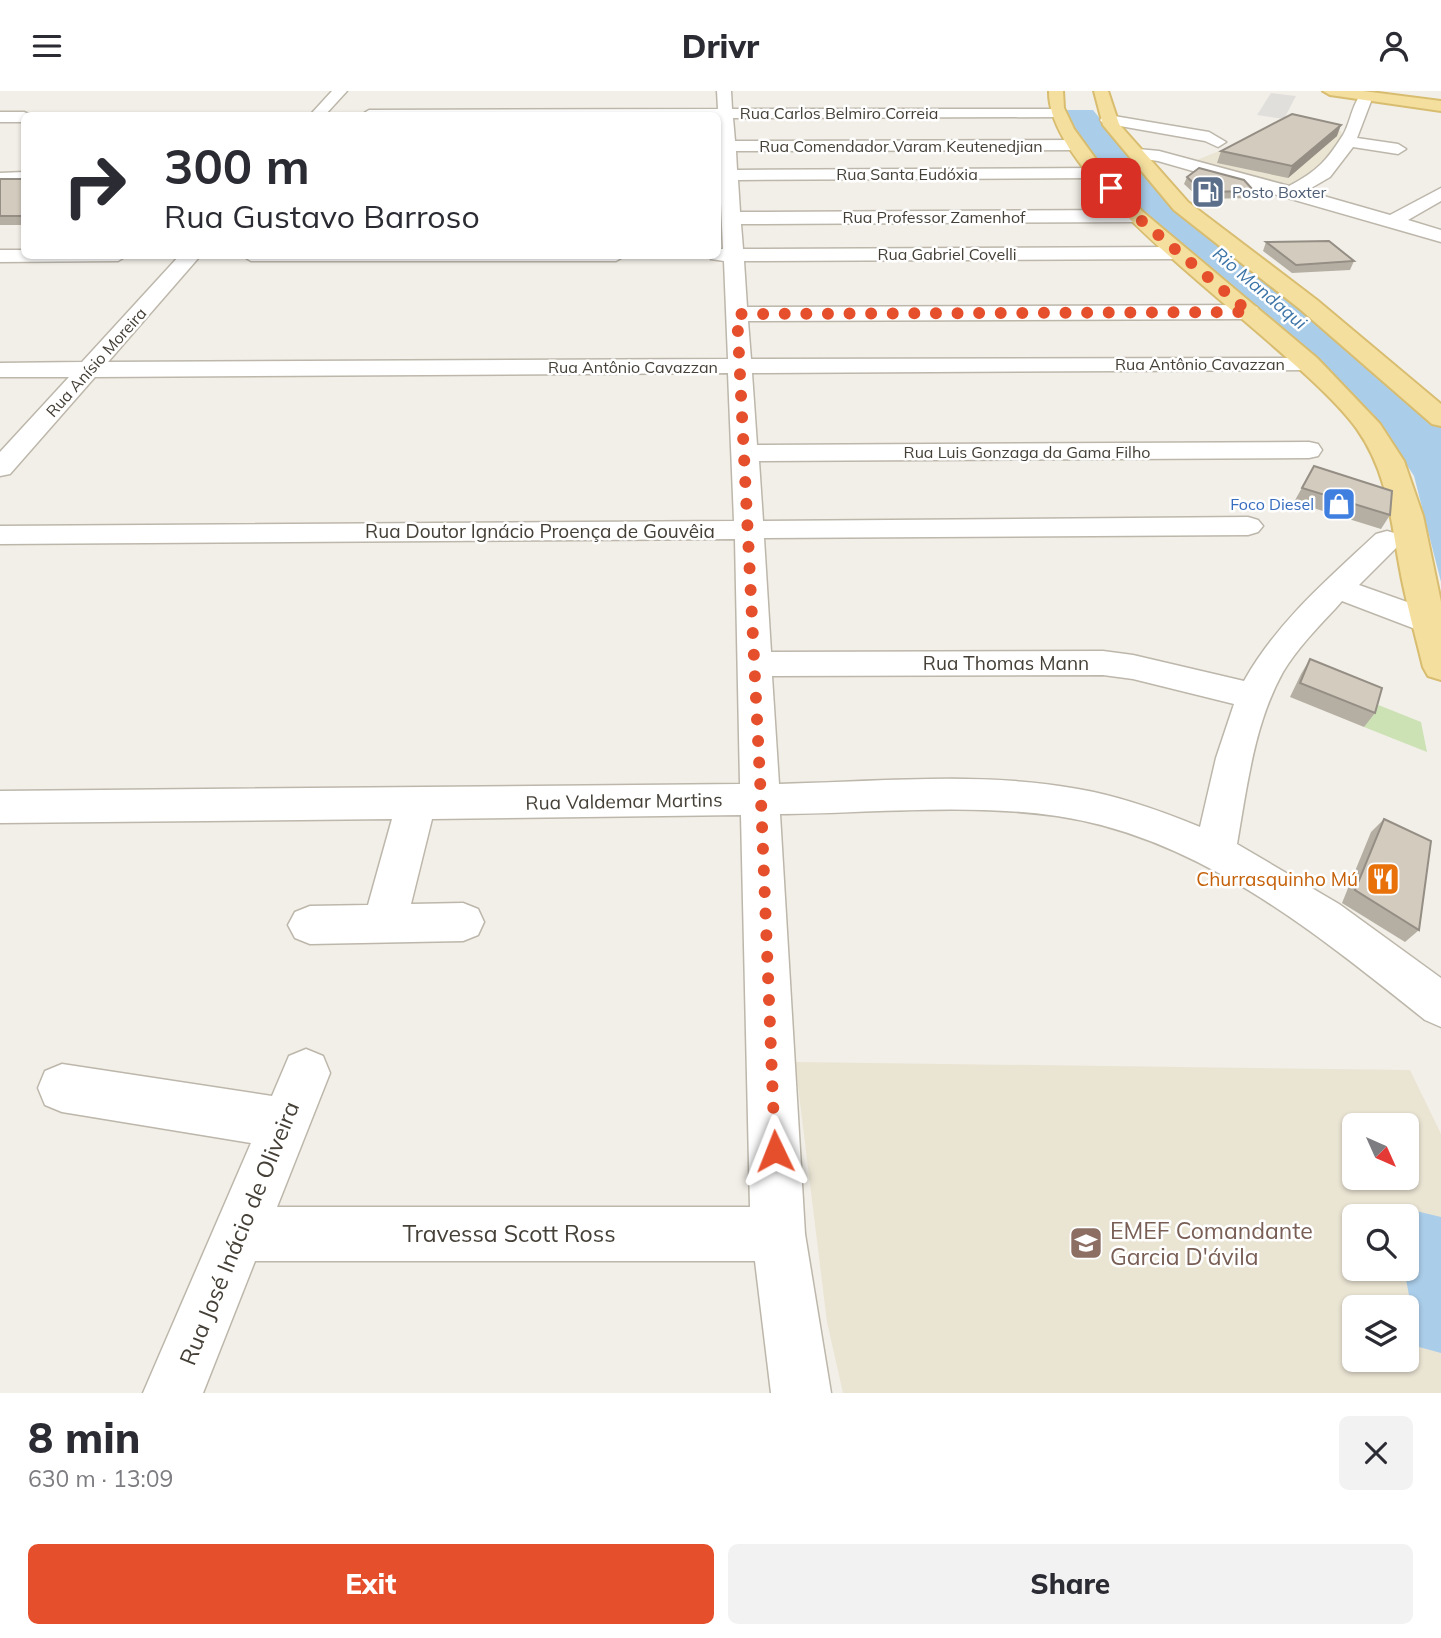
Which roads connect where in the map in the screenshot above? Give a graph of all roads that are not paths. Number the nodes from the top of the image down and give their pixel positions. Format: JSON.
{"nodes":[{"id":1,"x":340,"y":91,"type":"edge"},
{"id":2,"x":724,"y":91,"type":"edge"},
{"id":3,"x":1330,"y":91,"type":"edge"},
{"id":4,"x":1121,"y":95,"type":"dead end"},
{"id":5,"x":1366,"y":96,"type":"junction"},
{"id":6,"x":1076,"y":101,"type":"edge"},
{"id":7,"x":1441,"y":106,"type":"edge"},
{"id":8,"x":459,"y":109,"type":"edge"},
{"id":9,"x":320,"y":112,"type":"edge"},
{"id":10,"x":414,"y":112,"type":"edge"},
{"id":11,"x":618,"y":112,"type":"edge"},
{"id":12,"x":721,"y":114,"type":"edge"},
{"id":13,"x":724,"y":114,"type":"junction"},
{"id":14,"x":0,"y":117,"type":"edge"},
{"id":15,"x":21,"y":117,"type":"edge"},
{"id":16,"x":1346,"y":141,"type":"junction"},
{"id":17,"x":1218,"y":142,"type":"joint"},
{"id":18,"x":1077,"y":145,"type":"junction"},
{"id":19,"x":725,"y":146,"type":"junction"},
{"id":20,"x":1401,"y":147,"type":"dead end"},
{"id":21,"x":1138,"y":154,"type":"junction"},
{"id":22,"x":1171,"y":159,"type":"junction"},
{"id":23,"x":1097,"y":173,"type":"junction"},
{"id":24,"x":723,"y":175,"type":"edge"},
{"id":25,"x":21,"y":177,"type":"edge"},
{"id":26,"x":0,"y":178,"type":"edge"},
{"id":27,"x":1291,"y":192,"type":"junction"},
{"id":28,"x":1441,"y":193,"type":"edge"},
{"id":29,"x":1136,"y":216,"type":"junction"},
{"id":30,"x":732,"y":218,"type":"junction"},
{"id":31,"x":1392,"y":222,"type":"junction"},
{"id":32,"x":1441,"y":236,"type":"edge"},
{"id":33,"x":1177,"y":253,"type":"junction"},
{"id":34,"x":726,"y":255,"type":"edge"},
{"id":35,"x":0,"y":256,"type":"edge"},
{"id":36,"x":21,"y":256,"type":"edge"},
{"id":37,"x":187,"y":259,"type":"edge"},
{"id":38,"x":1249,"y":312,"type":"junction"},
{"id":39,"x":737,"y":314,"type":"junction"},
{"id":40,"x":1308,"y":363,"type":"junction"},
{"id":41,"x":738,"y":366,"type":"junction"},
{"id":42,"x":89,"y":369,"type":"junction"},
{"id":43,"x":0,"y":370,"type":"edge"},
{"id":44,"x":1441,"y":418,"type":"edge"},
{"id":45,"x":1309,"y":450,"type":"dead end"},
{"id":46,"x":745,"y":453,"type":"junction"},
{"id":47,"x":0,"y":468,"type":"edge"},
{"id":48,"x":1248,"y":526,"type":"dead end"},
{"id":49,"x":749,"y":530,"type":"junction"},
{"id":50,"x":0,"y":535,"type":"edge"},
{"id":51,"x":1387,"y":540,"type":"dead end"},
{"id":52,"x":1339,"y":589,"type":"junction"},
{"id":53,"x":1430,"y":622,"type":"junction"},
{"id":54,"x":753,"y":664,"type":"junction"},
{"id":55,"x":1441,"y":667,"type":"edge"},
{"id":56,"x":1255,"y":696,"type":"junction"},
{"id":57,"x":761,"y":800,"type":"junction"},
{"id":58,"x":416,"y":803,"type":"junction"},
{"id":59,"x":0,"y":807,"type":"edge"},
{"id":60,"x":1215,"y":852,"type":"junction"},
{"id":61,"x":463,"y":922,"type":"dead end"},
{"id":62,"x":385,"y":923,"type":"junction"},
{"id":63,"x":310,"y":925,"type":"dead end"},
{"id":64,"x":1378,"y":955,"type":"junction"},
{"id":65,"x":1441,"y":985,"type":"edge"},
{"id":66,"x":1441,"y":1005,"type":"edge"},
{"id":67,"x":306,"y":1073,"type":"dead end"},
{"id":68,"x":62,"y":1088,"type":"dead end"},
{"id":69,"x":284,"y":1123,"type":"junction"},
{"id":70,"x":240,"y":1234,"type":"junction"},
{"id":71,"x":778,"y":1234,"type":"junction"},
{"id":72,"x":173,"y":1393,"type":"edge"},
{"id":73,"x":801,"y":1393,"type":"edge"}],
"edges":[{"from":1,"to":9,"type":"street"},
{"from":2,"to":13,"type":"street"},
{"from":3,"to":5,"type":"main road"},
{"from":4,"to":6,"type":"main road"},
{"from":5,"to":7,"type":"main road"},
{"from":5,"to":16,"type":"street"},
{"from":6,"to":13,"type":"street","name":"Rua Carlos Belmiro Correia"},
{"from":6,"to":17,"type":"street"},
{"from":6,"to":18,"type":"main road"},
{"from":6,"to":21,"type":"main road"},
{"from":8,"to":10,"type":"street","name":"Rua Carlos Belmiro Correia"},
{"from":8,"to":11,"type":"street","name":"Rua Carlos Belmiro Correia"},
{"from":12,"to":13,"type":"street","name":"Rua Carlos Belmiro Correia"},
{"from":13,"to":19,"type":"street"},
{"from":14,"to":15,"type":"street"},
{"from":16,"to":20,"type":"street"},
{"from":16,"to":27,"type":"street"},
{"from":17,"to":22,"type":"street"},
{"from":18,"to":19,"type":"street","name":"Rua Comendador Varam Keutenedjian"},
{"from":18,"to":23,"type":"main road"},
{"from":19,"to":24,"type":"street"},
{"from":21,"to":22,"type":"street"},
{"from":21,"to":44,"type":"main road"},
{"from":22,"to":27,"type":"street"},
{"from":23,"to":24,"type":"street","name":"Rua Santa Eudóxia"},
{"from":23,"to":29,"type":"main road"},
{"from":24,"to":30,"type":"street"},
{"from":25,"to":26,"type":"street"},
{"from":27,"to":31,"type":"street"},
{"from":28,"to":31,"type":"street"},
{"from":29,"to":30,"type":"street","name":"Rua Professor Zamenhof"},
{"from":29,"to":33,"type":"main road"},
{"from":30,"to":34,"type":"street"},
{"from":31,"to":32,"type":"street"},
{"from":33,"to":34,"type":"street","name":"Rua Gabriel Covelli"},
{"from":33,"to":38,"type":"main road"},
{"from":34,"to":39,"type":"street"},
{"from":35,"to":36,"type":"street"},
{"from":37,"to":42,"type":"street","name":"Rua Anísio Moreira"},
{"from":38,"to":39,"type":"street"},
{"from":38,"to":40,"type":"main road"},
{"from":39,"to":41,"type":"street"},
{"from":40,"to":41,"type":"street","name":"Rua Antônio Cavazzan"},
{"from":40,"to":53,"type":"main road"},
{"from":41,"to":42,"type":"street","name":"Rua Antônio Cavazzan"},
{"from":41,"to":46,"type":"street"},
{"from":42,"to":43,"type":"street","name":"Rua Antônio Cavazzan"},
{"from":42,"to":47,"type":"street","name":"Rua Anísio Moreira"},
{"from":45,"to":46,"type":"street","name":"Rua Luis Gonzaga da Gama Filho"},
{"from":46,"to":49,"type":"street"},
{"from":48,"to":49,"type":"street","name":"Rua Doutor Ignácio Proença de Gouvêia"},
{"from":49,"to":50,"type":"street","name":"Rua Doutor Ignácio Proença de Gouvêia"},
{"from":49,"to":54,"type":"street"},
{"from":51,"to":52,"type":"street"},
{"from":52,"to":53,"type":"street"},
{"from":52,"to":56,"type":"street"},
{"from":53,"to":55,"type":"main road"},
{"from":54,"to":56,"type":"street","name":"Rua Thomas Mann"},
{"from":54,"to":57,"type":"street"},
{"from":56,"to":60,"type":"street"},
{"from":57,"to":58,"type":"street","name":"Rua Valdemar Martins"},
{"from":57,"to":60,"type":"street","name":"Rua Valdemar Martins"},
{"from":57,"to":71,"type":"street"},
{"from":58,"to":59,"type":"street","name":"Rua Valdemar Martins"},
{"from":58,"to":62,"type":"street"},
{"from":60,"to":64,"type":"street","name":"Rua Valdemar Martins"},
{"from":61,"to":62,"type":"street"},
{"from":62,"to":63,"type":"street"},
{"from":64,"to":65,"type":"street","name":"Rua Valdemar Martins"},
{"from":64,"to":66,"type":"street","name":"Rua Valdemar Martins"},
{"from":67,"to":69,"type":"street","name":"Rua José Inácio de Oliveira"},
{"from":68,"to":69,"type":"street"},
{"from":69,"to":70,"type":"street","name":"Rua José Inácio de Oliveira"},
{"from":70,"to":71,"type":"street","name":"Travessa Scott Ross"},
{"from":70,"to":72,"type":"street","name":"Rua José Inácio de Oliveira"},
{"from":71,"to":73,"type":"street"}]}
